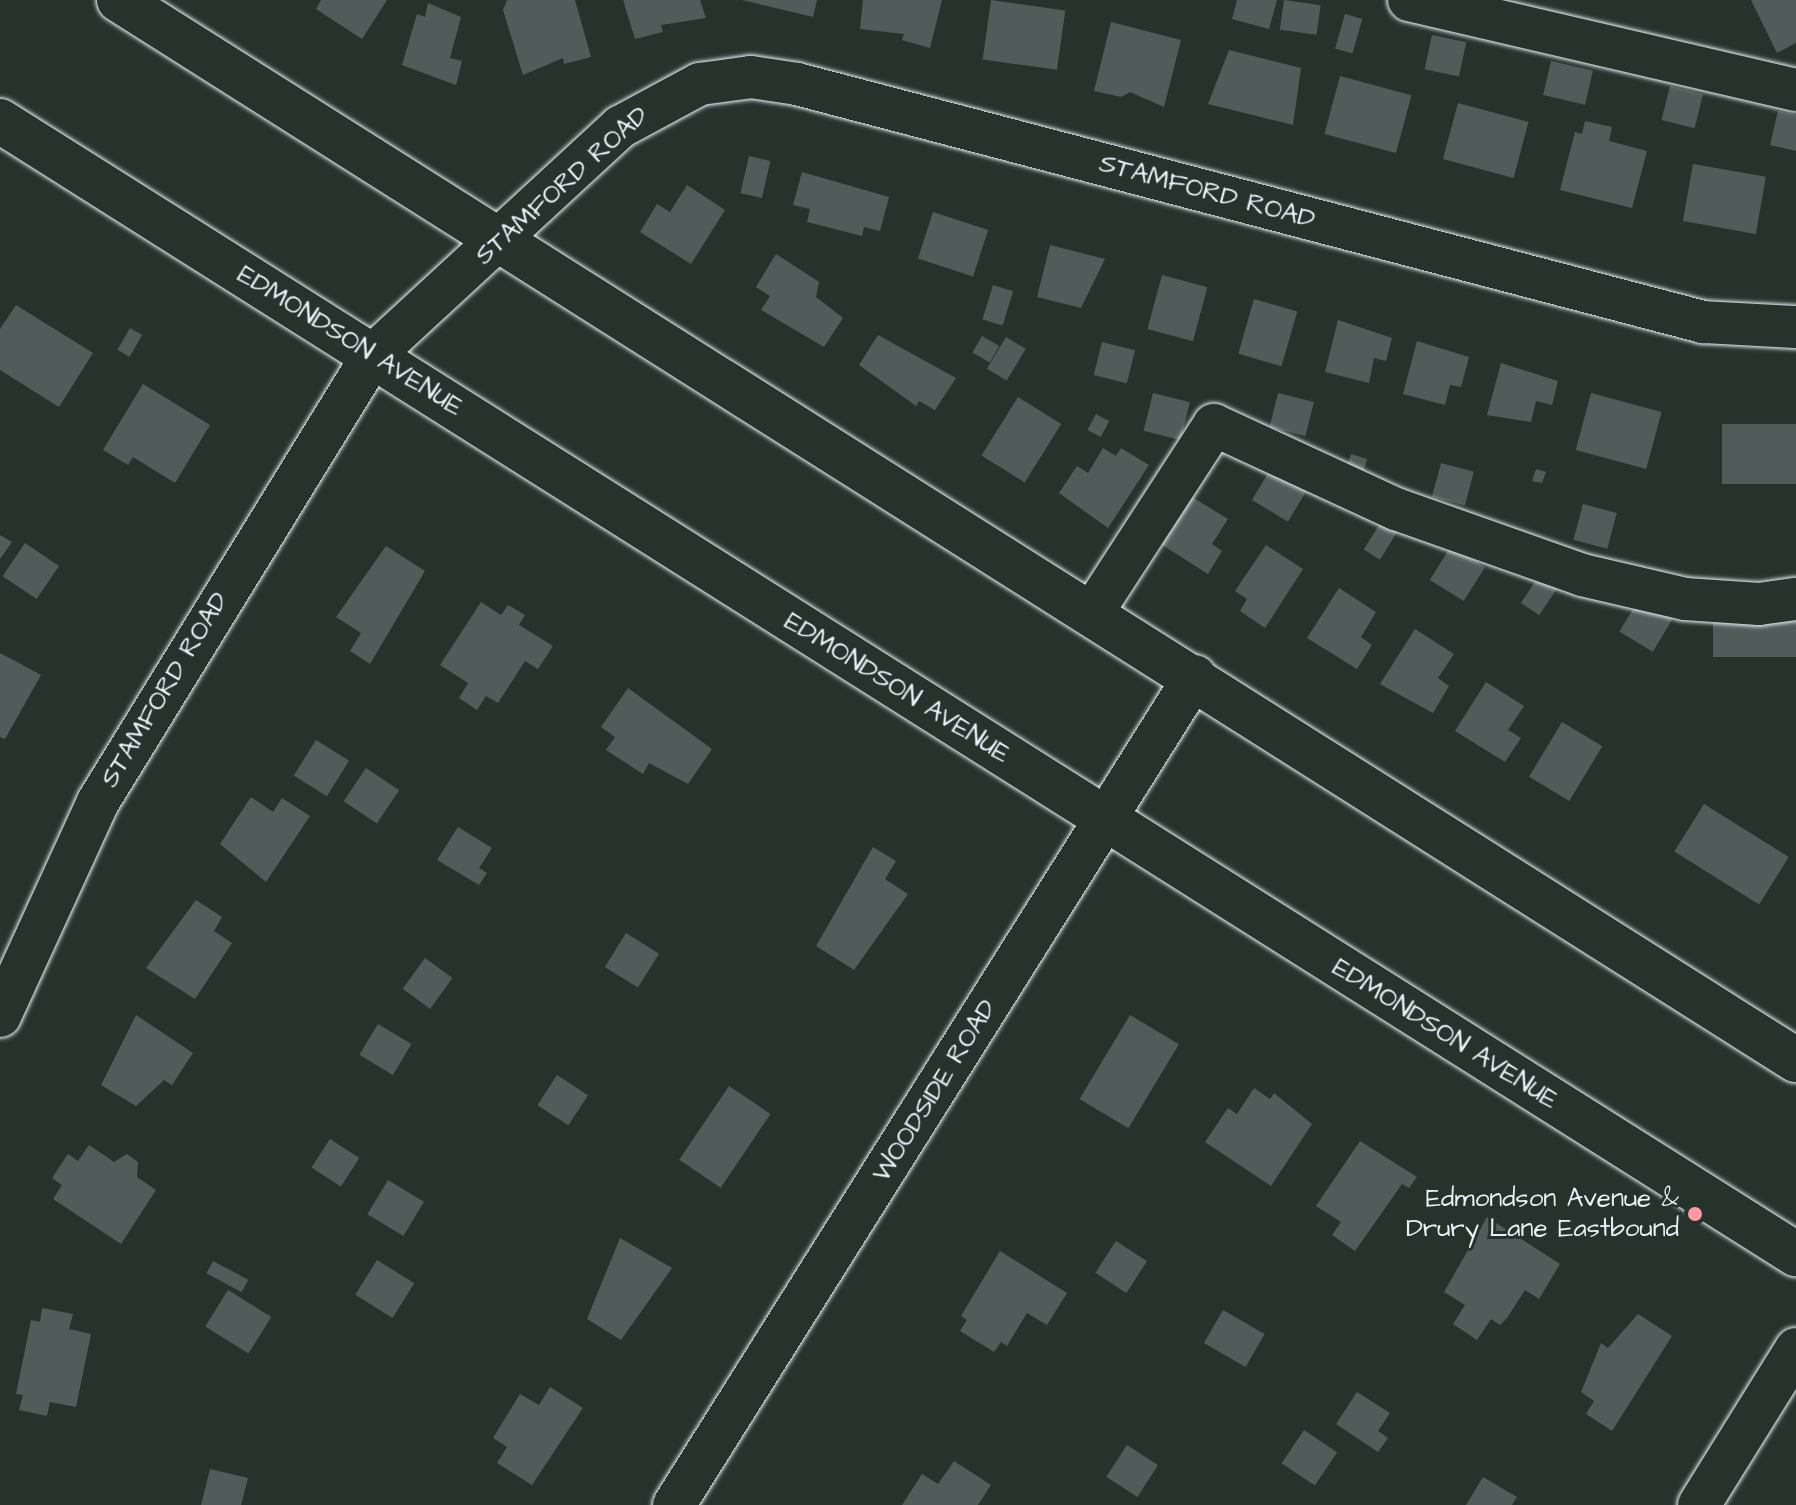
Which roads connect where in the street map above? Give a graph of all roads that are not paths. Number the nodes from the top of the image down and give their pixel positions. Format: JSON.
{"nodes":[{"id":1,"x":119,"y":0,"type":"edge"},
{"id":2,"x":1409,"y":0,"type":"edge"},
{"id":3,"x":1796,"y":90,"type":"edge"},
{"id":4,"x":0,"y":121,"type":"edge"},
{"id":5,"x":501,"y":242,"type":"junction"},
{"id":6,"x":1796,"y":327,"type":"edge"},
{"id":7,"x":373,"y":355,"type":"junction"},
{"id":8,"x":1796,"y":599,"type":"edge"},
{"id":9,"x":1092,"y":613,"type":"junction"},
{"id":10,"x":1195,"y":676,"type":"junction"},
{"id":11,"x":1106,"y":821,"type":"junction"},
{"id":12,"x":0,"y":1016,"type":"edge"},
{"id":13,"x":1796,"y":1060,"type":"edge"},
{"id":14,"x":1796,"y":1254,"type":"edge"},
{"id":15,"x":1796,"y":1349,"type":"edge"},
{"id":16,"x":674,"y":1505,"type":"edge"},
{"id":17,"x":1699,"y":1505,"type":"edge"}],
"edges":[{"from":1,"to":5,"type":"main road"},
{"from":2,"to":3,"type":"street"},
{"from":4,"to":7,"type":"main road","name":"EDMONDSON AVENUE"},
{"from":5,"to":6,"type":"street","name":"STAMFORD ROAD"},
{"from":5,"to":7,"type":"street","name":"STAMFORD ROAD"},
{"from":5,"to":9,"type":"main road"},
{"from":7,"to":11,"type":"main road","name":"EDMONDSON AVENUE"},
{"from":7,"to":12,"type":"street","name":"STAMFORD ROAD"},
{"from":8,"to":9,"type":"street"},
{"from":9,"to":10,"type":"main road"},
{"from":10,"to":11,"type":"street","name":"WOODSIDE ROAD"},
{"from":10,"to":13,"type":"main road"},
{"from":11,"to":14,"type":"main road","name":"EDMONDSON AVENUE"},
{"from":11,"to":16,"type":"street","name":"WOODSIDE ROAD"},
{"from":15,"to":17,"type":"street"}]}
